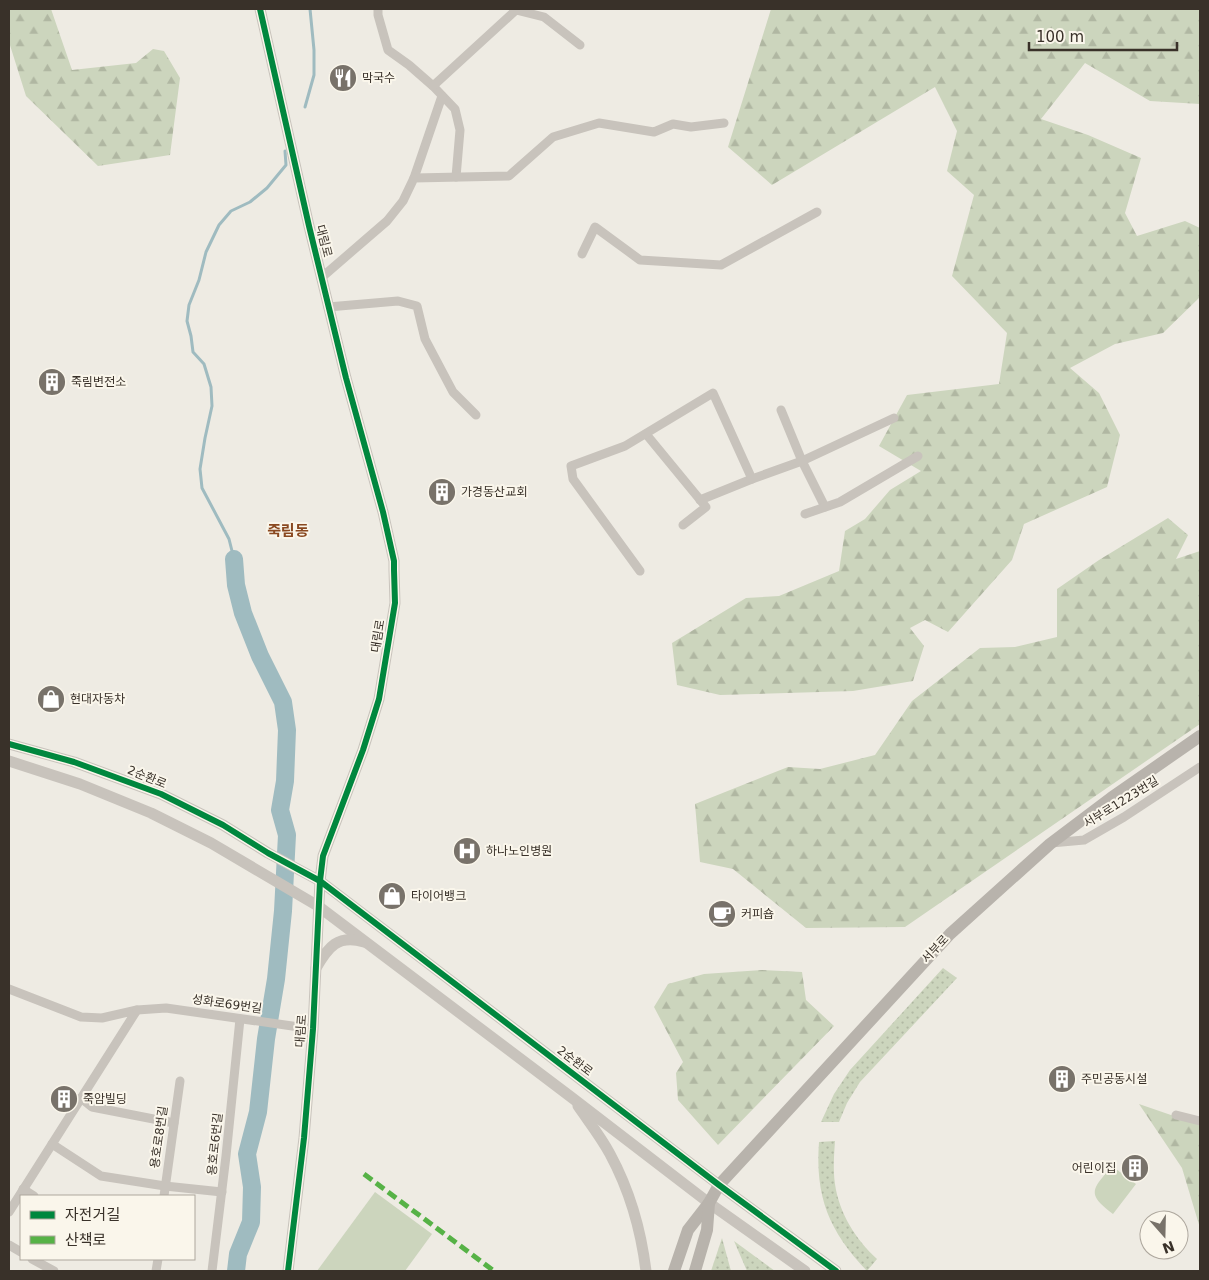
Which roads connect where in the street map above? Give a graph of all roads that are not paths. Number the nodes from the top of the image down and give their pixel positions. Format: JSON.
{"nodes":[{"id":1,"x":260,"y":9,"type":"edge"},
{"id":2,"x":378,"y":9,"type":"edge"},
{"id":3,"x":580,"y":45,"type":"dead end"},
{"id":4,"x":433,"y":86,"type":"junction"},
{"id":5,"x":442,"y":96,"type":"junction"},
{"id":6,"x":724,"y":123,"type":"dead end"},
{"id":7,"x":456,"y":177,"type":"junction"},
{"id":8,"x":414,"y":178,"type":"junction"},
{"id":9,"x":817,"y":212,"type":"dead end"},
{"id":10,"x":582,"y":254,"type":"dead end"},
{"id":11,"x":321,"y":278,"type":"junction"},
{"id":12,"x":328,"y":307,"type":"junction"},
{"id":13,"x":781,"y":410,"type":"dead end"},
{"id":14,"x":476,"y":415,"type":"dead end"},
{"id":15,"x":894,"y":418,"type":"dead end"},
{"id":16,"x":646,"y":434,"type":"junction"},
{"id":17,"x":918,"y":456,"type":"dead end"},
{"id":18,"x":802,"y":462,"type":"junction"},
{"id":19,"x":752,"y":479,"type":"junction"},
{"id":20,"x":700,"y":500,"type":"junction"},
{"id":21,"x":825,"y":507,"type":"junction"},
{"id":22,"x":805,"y":514,"type":"dead end"},
{"id":23,"x":683,"y":525,"type":"dead end"},
{"id":24,"x":640,"y":571,"type":"dead end"},
{"id":25,"x":1200,"y":736,"type":"edge"},
{"id":26,"x":9,"y":744,"type":"edge"},
{"id":27,"x":9,"y":761,"type":"edge"},
{"id":28,"x":1200,"y":767,"type":"edge"},
{"id":29,"x":1050,"y":844,"type":"junction"},
{"id":30,"x":320,"y":881,"type":"junction"},
{"id":31,"x":318,"y":906,"type":"junction"},
{"id":32,"x":368,"y":943,"type":"junction"},
{"id":33,"x":315,"y":970,"type":"junction"},
{"id":34,"x":9,"y":990,"type":"edge"},
{"id":35,"x":137,"y":1010,"type":"junction"},
{"id":36,"x":240,"y":1019,"type":"junction"},
{"id":37,"x":313,"y":1029,"type":"junction"},
{"id":38,"x":180,"y":1081,"type":"dead end"},
{"id":39,"x":81,"y":1098,"type":"junction"},
{"id":40,"x":573,"y":1098,"type":"junction"},
{"id":41,"x":1176,"y":1115,"type":"dead end"},
{"id":42,"x":1200,"y":1122,"type":"edge"},
{"id":43,"x":174,"y":1123,"type":"junction"},
{"id":44,"x":52,"y":1144,"type":"junction"},
{"id":45,"x":720,"y":1185,"type":"junction"},
{"id":46,"x":164,"y":1186,"type":"junction"},
{"id":47,"x":23,"y":1189,"type":"junction"},
{"id":48,"x":222,"y":1192,"type":"junction"},
{"id":49,"x":32,"y":1195,"type":"edge"},
{"id":50,"x":164,"y":1195,"type":"edge"},
{"id":51,"x":709,"y":1203,"type":"junction"},
{"id":52,"x":9,"y":1212,"type":"edge"},
{"id":53,"x":9,"y":1245,"type":"edge"},
{"id":54,"x":20,"y":1251,"type":"edge"},
{"id":55,"x":34,"y":1260,"type":"edge"},
{"id":56,"x":54,"y":1271,"type":"edge"},
{"id":57,"x":212,"y":1271,"type":"edge"},
{"id":58,"x":288,"y":1271,"type":"edge"},
{"id":59,"x":646,"y":1271,"type":"edge"},
{"id":60,"x":674,"y":1271,"type":"edge"},
{"id":61,"x":695,"y":1271,"type":"edge"},
{"id":62,"x":805,"y":1271,"type":"edge"},
{"id":63,"x":836,"y":1271,"type":"edge"}],
"edges":[{"from":1,"to":11,"type":"street","name":"대림로"},
{"from":2,"to":4,"type":"street"},
{"from":3,"to":4,"type":"street"},
{"from":4,"to":5,"type":"street"},
{"from":5,"to":7,"type":"street"},
{"from":5,"to":8,"type":"street"},
{"from":6,"to":7,"type":"street"},
{"from":7,"to":8,"type":"street"},
{"from":8,"to":11,"type":"street"},
{"from":9,"to":10,"type":"street"},
{"from":11,"to":12,"type":"street","name":"대림로"},
{"from":12,"to":14,"type":"street"},
{"from":12,"to":30,"type":"street","name":"대림로"},
{"from":13,"to":18,"type":"street"},
{"from":15,"to":18,"type":"street"},
{"from":16,"to":19,"type":"street"},
{"from":16,"to":20,"type":"street"},
{"from":16,"to":24,"type":"street"},
{"from":17,"to":21,"type":"street"},
{"from":18,"to":19,"type":"street"},
{"from":18,"to":21,"type":"street"},
{"from":19,"to":20,"type":"street"},
{"from":20,"to":23,"type":"street"},
{"from":21,"to":22,"type":"street"},
{"from":25,"to":29,"type":"main road","name":"서부로"},
{"from":26,"to":30,"type":"street","name":"2순환로"},
{"from":27,"to":31,"type":"street"},
{"from":28,"to":29,"type":"street","name":"서부로1223번길"},
{"from":29,"to":45,"type":"main road","name":"서부로"},
{"from":30,"to":31,"type":"street","name":"대림로"},
{"from":30,"to":45,"type":"street","name":"2순환로"},
{"from":31,"to":32,"type":"street"},
{"from":31,"to":33,"type":"street","name":"대림로"},
{"from":32,"to":33,"type":"street"},
{"from":32,"to":40,"type":"street"},
{"from":33,"to":37,"type":"street","name":"대림로"},
{"from":34,"to":35,"type":"street","name":"성화로69번길"},
{"from":35,"to":36,"type":"street","name":"성화로69번길"},
{"from":35,"to":39,"type":"street"},
{"from":36,"to":37,"type":"street","name":"성화로69번길"},
{"from":36,"to":48,"type":"street","name":"용호로6번길"},
{"from":37,"to":58,"type":"street","name":"대림로"},
{"from":38,"to":43,"type":"street","name":"용호로8번길"},
{"from":39,"to":43,"type":"street"},
{"from":39,"to":44,"type":"street"},
{"from":40,"to":51,"type":"street"},
{"from":40,"to":59,"type":"street"},
{"from":41,"to":42,"type":"street"},
{"from":43,"to":46,"type":"street","name":"용호로8번길"},
{"from":44,"to":46,"type":"street"},
{"from":44,"to":47,"type":"street"},
{"from":45,"to":51,"type":"main road","name":"서부로"},
{"from":45,"to":63,"type":"street","name":"2순환로"},
{"from":46,"to":48,"type":"street"},
{"from":46,"to":50,"type":"street","name":"용호로8번길"},
{"from":47,"to":49,"type":"street"},
{"from":47,"to":52,"type":"street"},
{"from":48,"to":57,"type":"street","name":"용호로6번길"},
{"from":51,"to":60,"type":"main road","name":"서부로"},
{"from":51,"to":61,"type":"main road","name":"서부로"},
{"from":51,"to":62,"type":"street"},
{"from":53,"to":54,"type":"street"},
{"from":55,"to":56,"type":"street"}]}
